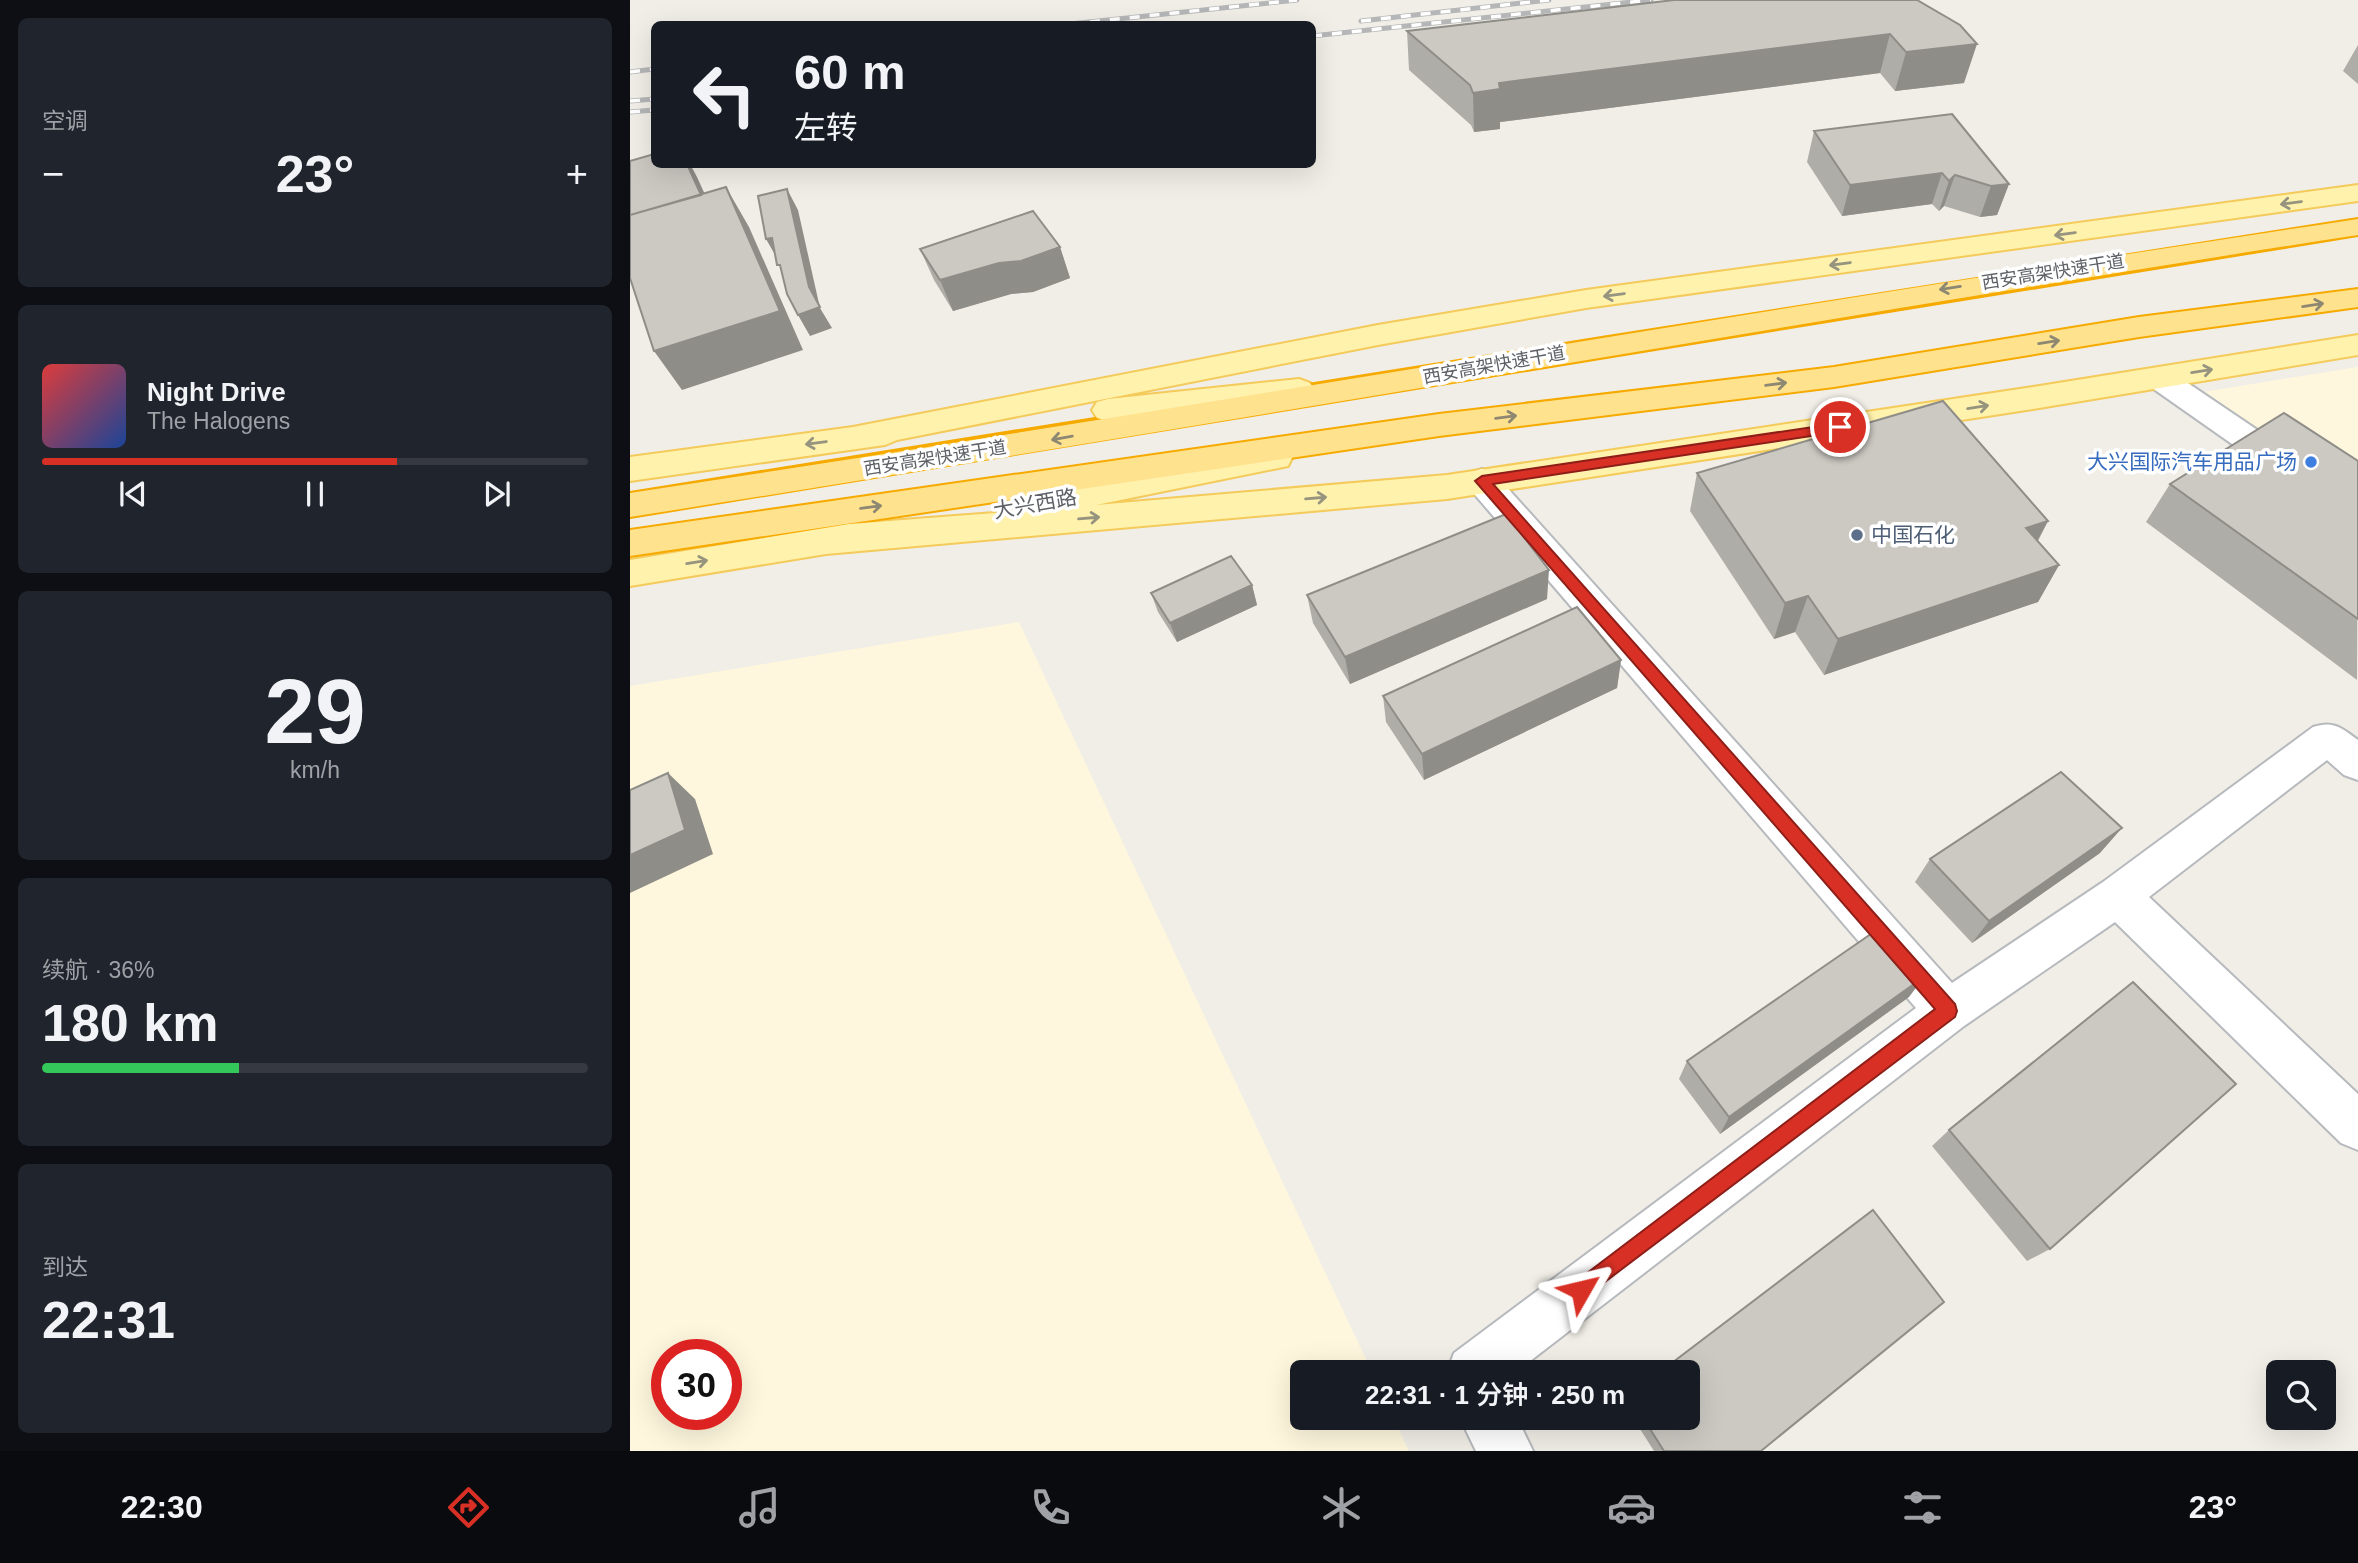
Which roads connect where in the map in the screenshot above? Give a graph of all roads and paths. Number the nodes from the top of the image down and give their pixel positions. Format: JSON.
{"nodes":[{"id":1,"x":2358,"y":193,"type":"edge"},
{"id":2,"x":2358,"y":227,"type":"edge"},
{"id":3,"x":2358,"y":298,"type":"edge"},
{"id":4,"x":2358,"y":345,"type":"edge"},
{"id":5,"x":1419,"y":378,"type":"junction"},
{"id":6,"x":2159,"y":378,"type":"junction"},
{"id":7,"x":1438,"y":425,"type":"junction"},
{"id":8,"x":858,"y":437,"type":"junction"},
{"id":9,"x":630,"y":469,"type":"edge"},
{"id":10,"x":1482,"y":481,"type":"junction"},
{"id":11,"x":630,"y":505,"type":"edge"},
{"id":12,"x":2358,"y":515,"type":"edge"},
{"id":13,"x":826,"y":541,"type":"junction"},
{"id":14,"x":630,"y":543,"type":"edge"},
{"id":15,"x":630,"y":573,"type":"edge"},
{"id":16,"x":2358,"y":763,"type":"edge"},
{"id":17,"x":2118,"y":896,"type":"junction"},
{"id":18,"x":1948,"y":1011,"type":"junction"},
{"id":19,"x":2358,"y":1126,"type":"edge"},
{"id":20,"x":1489,"y":1360,"type":"edge"},
{"id":21,"x":1494,"y":1430,"type":"edge"},
{"id":22,"x":1506,"y":1451,"type":"edge"}],
"edges":[{"from":1,"to":8,"type":"main road","one_way":true},
{"from":2,"to":5,"type":"highway","name":"西安高架快速干道","one_way":true},
{"from":7,"to":3,"type":"highway","name":"西安高架快速干道","one_way":true},
{"from":6,"to":4,"type":"main road","one_way":true},
{"from":5,"to":8,"type":"main road"},
{"from":5,"to":11,"type":"highway","name":"西安高架快速干道","one_way":true},
{"from":10,"to":6,"type":"main road","one_way":true},
{"from":6,"to":12,"type":"street"},
{"from":7,"to":13,"type":"main road","name":"大兴西路"},
{"from":14,"to":7,"type":"highway","name":"西安高架快速干道","one_way":true},
{"from":8,"to":9,"type":"main road","one_way":true},
{"from":13,"to":10,"type":"main road","one_way":true},
{"from":10,"to":18,"type":"street"},
{"from":15,"to":13,"type":"main road","name":"大兴西路","one_way":true},
{"from":16,"to":17,"type":"street"},
{"from":17,"to":18,"type":"street"},
{"from":17,"to":19,"type":"street"},
{"from":18,"to":20,"type":"street"},
{"from":21,"to":22,"type":"street"}]}
